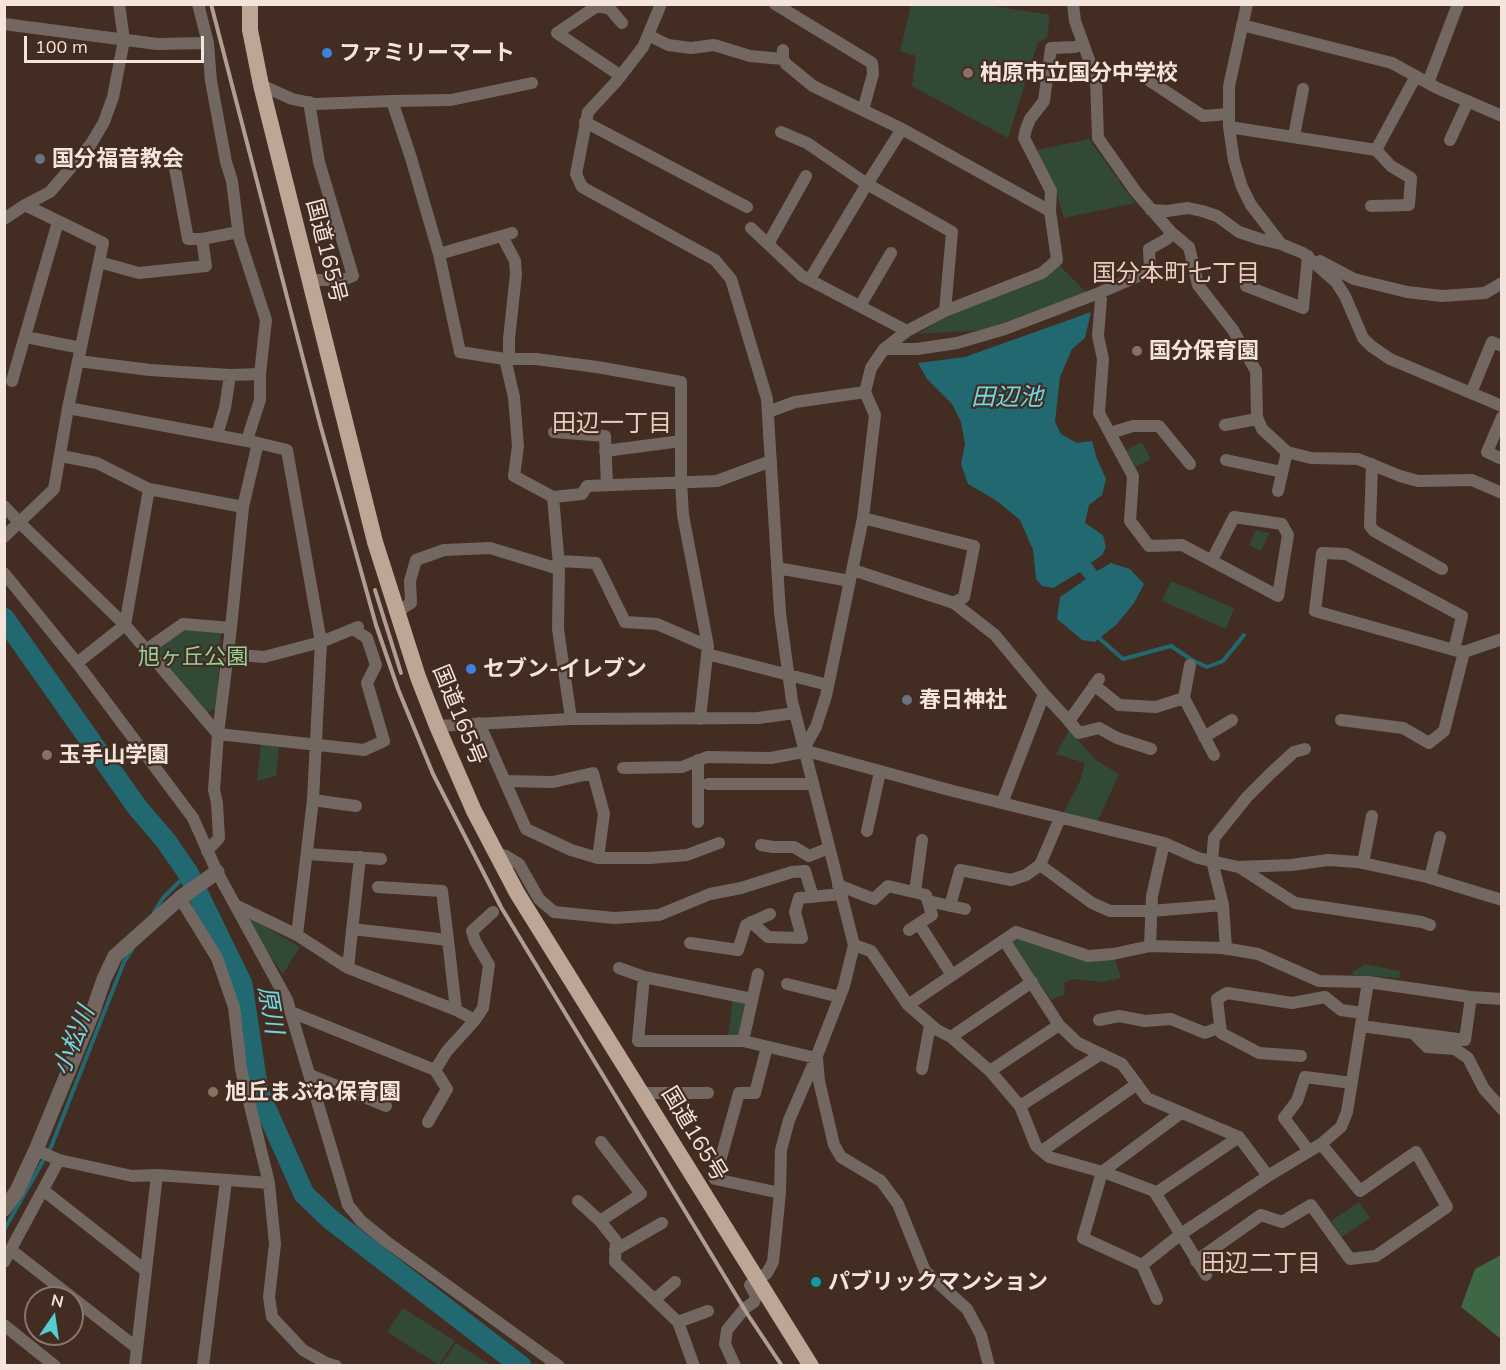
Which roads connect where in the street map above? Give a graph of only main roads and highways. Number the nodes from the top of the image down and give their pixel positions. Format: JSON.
{"nodes":[{"id":1,"x":250,"y":4,"type":"edge"},
{"id":2,"x":811,"y":1365,"type":"edge"}],
"edges":[{"from":1,"to":2,"type":"highway","name":"国道165号"}]}
